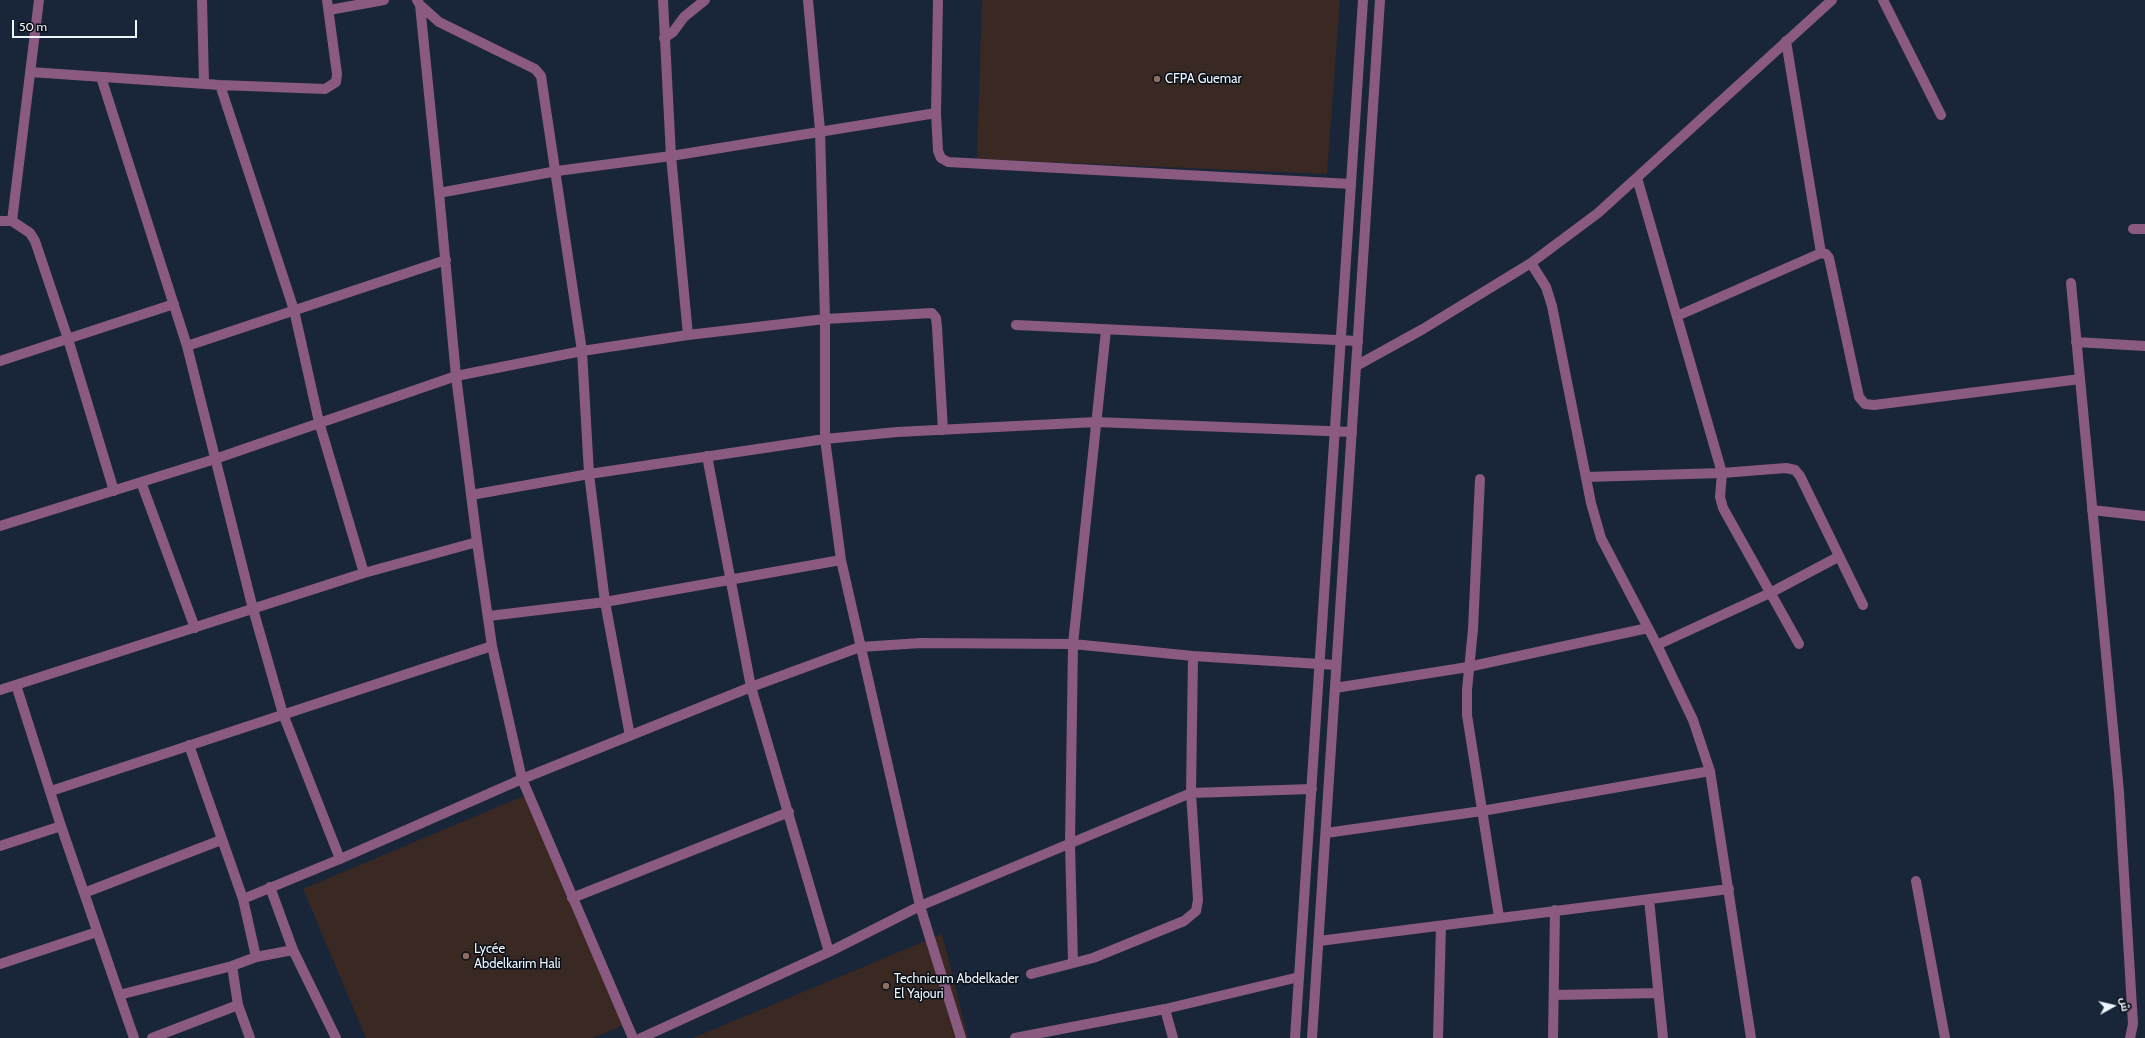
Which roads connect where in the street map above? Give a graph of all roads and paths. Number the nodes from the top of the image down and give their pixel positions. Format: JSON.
{"nodes":[{"id":1,"x":39,"y":0,"type":"edge"},
{"id":2,"x":202,"y":0,"type":"edge"},
{"id":3,"x":384,"y":0,"type":"edge"},
{"id":4,"x":663,"y":0,"type":"edge"},
{"id":5,"x":705,"y":0,"type":"edge"},
{"id":6,"x":808,"y":0,"type":"edge"},
{"id":7,"x":938,"y":0,"type":"edge"},
{"id":8,"x":1363,"y":0,"type":"edge"},
{"id":9,"x":1380,"y":0,"type":"edge"},
{"id":10,"x":1832,"y":0,"type":"edge"},
{"id":11,"x":1883,"y":0,"type":"edge"},
{"id":12,"x":419,"y":3,"type":"edge"},
{"id":13,"x":328,"y":5,"type":"edge"},
{"id":14,"x":664,"y":38,"type":"junction"},
{"id":15,"x":1786,"y":41,"type":"junction"},
{"id":16,"x":30,"y":72,"type":"junction"},
{"id":17,"x":101,"y":77,"type":"junction"},
{"id":18,"x":204,"y":83,"type":"junction"},
{"id":19,"x":220,"y":85,"type":"junction"},
{"id":20,"x":936,"y":113,"type":"junction"},
{"id":21,"x":1941,"y":115,"type":"dead end"},
{"id":22,"x":820,"y":130,"type":"junction"},
{"id":23,"x":671,"y":156,"type":"junction"},
{"id":24,"x":557,"y":171,"type":"junction"},
{"id":25,"x":1637,"y":178,"type":"junction"},
{"id":26,"x":1351,"y":184,"type":"junction"},
{"id":27,"x":440,"y":193,"type":"junction"},
{"id":28,"x":0,"y":221,"type":"edge"},
{"id":29,"x":12,"y":221,"type":"junction"},
{"id":30,"x":2133,"y":229,"type":"dead end"},
{"id":31,"x":2145,"y":229,"type":"edge"},
{"id":32,"x":1821,"y":252,"type":"junction"},
{"id":33,"x":446,"y":260,"type":"junction"},
{"id":34,"x":1532,"y":263,"type":"junction"},
{"id":35,"x":2071,"y":283,"type":"dead end"},
{"id":36,"x":174,"y":304,"type":"junction"},
{"id":37,"x":294,"y":310,"type":"junction"},
{"id":38,"x":1677,"y":316,"type":"junction"},
{"id":39,"x":825,"y":319,"type":"junction"},
{"id":40,"x":1016,"y":325,"type":"dead end"},
{"id":41,"x":1106,"y":330,"type":"junction"},
{"id":42,"x":688,"y":336,"type":"junction"},
{"id":43,"x":68,"y":339,"type":"junction"},
{"id":44,"x":1341,"y":341,"type":"junction"},
{"id":45,"x":1358,"y":341,"type":"junction"},
{"id":46,"x":2076,"y":342,"type":"junction"},
{"id":47,"x":187,"y":346,"type":"junction"},
{"id":48,"x":2145,"y":346,"type":"edge"},
{"id":49,"x":582,"y":351,"type":"junction"},
{"id":50,"x":0,"y":361,"type":"edge"},
{"id":51,"x":1356,"y":366,"type":"junction"},
{"id":52,"x":456,"y":376,"type":"junction"},
{"id":53,"x":2080,"y":378,"type":"junction"},
{"id":54,"x":319,"y":422,"type":"junction"},
{"id":55,"x":1096,"y":422,"type":"junction"},
{"id":56,"x":943,"y":430,"type":"junction"},
{"id":57,"x":1336,"y":431,"type":"junction"},
{"id":58,"x":1352,"y":432,"type":"junction"},
{"id":59,"x":825,"y":439,"type":"junction"},
{"id":60,"x":707,"y":456,"type":"junction"},
{"id":61,"x":215,"y":459,"type":"junction"},
{"id":62,"x":1722,"y":473,"type":"junction"},
{"id":63,"x":589,"y":474,"type":"junction"},
{"id":64,"x":1586,"y":477,"type":"junction"},
{"id":65,"x":1480,"y":479,"type":"dead end"},
{"id":66,"x":141,"y":482,"type":"junction"},
{"id":67,"x":114,"y":490,"type":"junction"},
{"id":68,"x":471,"y":495,"type":"junction"},
{"id":69,"x":2092,"y":510,"type":"junction"},
{"id":70,"x":2145,"y":516,"type":"edge"},
{"id":71,"x":0,"y":526,"type":"edge"},
{"id":72,"x":477,"y":542,"type":"junction"},
{"id":73,"x":1838,"y":557,"type":"junction"},
{"id":74,"x":841,"y":560,"type":"junction"},
{"id":75,"x":364,"y":573,"type":"junction"},
{"id":76,"x":732,"y":579,"type":"junction"},
{"id":77,"x":1770,"y":593,"type":"junction"},
{"id":78,"x":605,"y":602,"type":"junction"},
{"id":79,"x":1863,"y":605,"type":"dead end"},
{"id":80,"x":253,"y":609,"type":"junction"},
{"id":81,"x":489,"y":616,"type":"junction"},
{"id":82,"x":195,"y":628,"type":"junction"},
{"id":83,"x":1648,"y":628,"type":"junction"},
{"id":84,"x":1073,"y":644,"type":"junction"},
{"id":85,"x":1799,"y":644,"type":"dead end"},
{"id":86,"x":492,"y":646,"type":"junction"},
{"id":87,"x":1658,"y":646,"type":"junction"},
{"id":88,"x":860,"y":647,"type":"junction"},
{"id":89,"x":1193,"y":656,"type":"junction"},
{"id":90,"x":1320,"y":664,"type":"junction"},
{"id":91,"x":1336,"y":665,"type":"junction"},
{"id":92,"x":1468,"y":667,"type":"junction"},
{"id":93,"x":16,"y":685,"type":"junction"},
{"id":94,"x":751,"y":687,"type":"junction"},
{"id":95,"x":1335,"y":688,"type":"junction"},
{"id":96,"x":0,"y":690,"type":"edge"},
{"id":97,"x":283,"y":714,"type":"junction"},
{"id":98,"x":630,"y":736,"type":"junction"},
{"id":99,"x":189,"y":745,"type":"junction"},
{"id":100,"x":1710,"y":771,"type":"junction"},
{"id":101,"x":522,"y":779,"type":"junction"},
{"id":102,"x":1312,"y":789,"type":"junction"},
{"id":103,"x":52,"y":791,"type":"junction"},
{"id":104,"x":1191,"y":792,"type":"junction"},
{"id":105,"x":1482,"y":811,"type":"junction"},
{"id":106,"x":789,"y":812,"type":"junction"},
{"id":107,"x":61,"y":826,"type":"junction"},
{"id":108,"x":1326,"y":832,"type":"junction"},
{"id":109,"x":221,"y":840,"type":"junction"},
{"id":110,"x":1070,"y":843,"type":"junction"},
{"id":111,"x":0,"y":846,"type":"edge"},
{"id":112,"x":340,"y":859,"type":"junction"},
{"id":113,"x":1916,"y":881,"type":"dead end"},
{"id":114,"x":270,"y":887,"type":"junction"},
{"id":115,"x":1729,"y":889,"type":"junction"},
{"id":116,"x":84,"y":893,"type":"junction"},
{"id":117,"x":572,"y":898,"type":"junction"},
{"id":118,"x":243,"y":899,"type":"junction"},
{"id":119,"x":1649,"y":899,"type":"junction"},
{"id":120,"x":920,"y":906,"type":"junction"},
{"id":121,"x":1555,"y":910,"type":"junction"},
{"id":122,"x":1499,"y":917,"type":"junction"},
{"id":123,"x":1442,"y":926,"type":"junction"},
{"id":124,"x":98,"y":932,"type":"junction"},
{"id":125,"x":1319,"y":941,"type":"junction"},
{"id":126,"x":293,"y":950,"type":"junction"},
{"id":127,"x":829,"y":952,"type":"junction"},
{"id":128,"x":256,"y":958,"type":"junction"},
{"id":129,"x":1073,"y":963,"type":"junction"},
{"id":130,"x":0,"y":964,"type":"edge"},
{"id":131,"x":232,"y":966,"type":"junction"},
{"id":132,"x":1031,"y":974,"type":"dead end"},
{"id":133,"x":1299,"y":977,"type":"junction"},
{"id":134,"x":1658,"y":992,"type":"junction"},
{"id":135,"x":119,"y":995,"type":"junction"},
{"id":136,"x":1554,"y":995,"type":"junction"},
{"id":137,"x":238,"y":1005,"type":"junction"},
{"id":138,"x":1165,"y":1009,"type":"junction"},
{"id":139,"x":134,"y":1038,"type":"edge"},
{"id":140,"x":152,"y":1038,"type":"edge"},
{"id":141,"x":250,"y":1038,"type":"edge"},
{"id":142,"x":336,"y":1038,"type":"edge"},
{"id":143,"x":633,"y":1038,"type":"edge"},
{"id":144,"x":641,"y":1038,"type":"edge"},
{"id":145,"x":961,"y":1038,"type":"edge"},
{"id":146,"x":1015,"y":1038,"type":"edge"},
{"id":147,"x":1173,"y":1038,"type":"edge"},
{"id":148,"x":1295,"y":1038,"type":"edge"},
{"id":149,"x":1312,"y":1038,"type":"edge"},
{"id":150,"x":1438,"y":1038,"type":"edge"},
{"id":151,"x":1553,"y":1038,"type":"edge"},
{"id":152,"x":1663,"y":1038,"type":"edge"},
{"id":153,"x":1751,"y":1038,"type":"edge"},
{"id":154,"x":1944,"y":1038,"type":"edge"},
{"id":155,"x":2130,"y":1038,"type":"edge"}],
"edges":[{"from":1,"to":16,"type":"street"},
{"from":2,"to":18,"type":"street"},
{"from":3,"to":13,"type":"street"},
{"from":4,"to":14,"type":"street"},
{"from":5,"to":14,"type":"street"},
{"from":6,"to":22,"type":"street"},
{"from":7,"to":20,"type":"street"},
{"from":8,"to":26,"type":"street"},
{"from":9,"to":45,"type":"street"},
{"from":10,"to":15,"type":"street"},
{"from":11,"to":21,"type":"street"},
{"from":12,"to":24,"type":"street"},
{"from":12,"to":27,"type":"street"},
{"from":13,"to":19,"type":"street"},
{"from":14,"to":23,"type":"street"},
{"from":15,"to":25,"type":"street"},
{"from":15,"to":32,"type":"street"},
{"from":16,"to":17,"type":"street"},
{"from":16,"to":29,"type":"street"},
{"from":17,"to":18,"type":"street"},
{"from":17,"to":36,"type":"street"},
{"from":18,"to":19,"type":"street"},
{"from":19,"to":37,"type":"street"},
{"from":20,"to":22,"type":"street"},
{"from":20,"to":26,"type":"street"},
{"from":22,"to":23,"type":"street"},
{"from":22,"to":39,"type":"street"},
{"from":23,"to":24,"type":"street"},
{"from":23,"to":42,"type":"street"},
{"from":24,"to":27,"type":"street"},
{"from":24,"to":49,"type":"street"},
{"from":25,"to":34,"type":"street"},
{"from":25,"to":38,"type":"street"},
{"from":26,"to":44,"type":"street"},
{"from":27,"to":33,"type":"street"},
{"from":28,"to":29,"type":"street"},
{"from":29,"to":43,"type":"street"},
{"from":30,"to":31,"type":"street"},
{"from":32,"to":38,"type":"street"},
{"from":32,"to":53,"type":"street"},
{"from":33,"to":37,"type":"street"},
{"from":33,"to":52,"type":"street"},
{"from":34,"to":51,"type":"street"},
{"from":34,"to":64,"type":"street"},
{"from":35,"to":46,"type":"street"},
{"from":36,"to":43,"type":"street"},
{"from":36,"to":47,"type":"street"},
{"from":37,"to":47,"type":"street"},
{"from":37,"to":54,"type":"street"},
{"from":38,"to":62,"type":"street"},
{"from":39,"to":42,"type":"street"},
{"from":39,"to":56,"type":"street"},
{"from":39,"to":59,"type":"street"},
{"from":40,"to":41,"type":"street"},
{"from":41,"to":44,"type":"street"},
{"from":41,"to":55,"type":"street"},
{"from":42,"to":49,"type":"street"},
{"from":43,"to":50,"type":"street"},
{"from":43,"to":67,"type":"street"},
{"from":44,"to":45,"type":"street"},
{"from":44,"to":57,"type":"street"},
{"from":45,"to":51,"type":"street"},
{"from":46,"to":48,"type":"street"},
{"from":46,"to":53,"type":"street"},
{"from":47,"to":61,"type":"street"},
{"from":49,"to":52,"type":"street"},
{"from":49,"to":63,"type":"street"},
{"from":51,"to":58,"type":"street"},
{"from":52,"to":54,"type":"street"},
{"from":52,"to":68,"type":"street"},
{"from":53,"to":69,"type":"street"},
{"from":54,"to":61,"type":"street"},
{"from":54,"to":75,"type":"street"},
{"from":55,"to":56,"type":"street"},
{"from":55,"to":57,"type":"street"},
{"from":55,"to":84,"type":"street"},
{"from":56,"to":59,"type":"street"},
{"from":57,"to":58,"type":"street"},
{"from":57,"to":90,"type":"street"},
{"from":58,"to":91,"type":"street"},
{"from":59,"to":60,"type":"street"},
{"from":59,"to":74,"type":"street"},
{"from":60,"to":63,"type":"street"},
{"from":60,"to":76,"type":"street"},
{"from":61,"to":66,"type":"street"},
{"from":61,"to":80,"type":"street"},
{"from":62,"to":64,"type":"street"},
{"from":62,"to":73,"type":"street"},
{"from":62,"to":77,"type":"street"},
{"from":63,"to":68,"type":"street"},
{"from":63,"to":78,"type":"street"},
{"from":64,"to":83,"type":"street"},
{"from":65,"to":92,"type":"street"},
{"from":66,"to":67,"type":"street"},
{"from":66,"to":82,"type":"street"},
{"from":67,"to":71,"type":"street"},
{"from":68,"to":72,"type":"street"},
{"from":69,"to":70,"type":"street"},
{"from":69,"to":155,"type":"street"},
{"from":72,"to":75,"type":"street"},
{"from":72,"to":81,"type":"street"},
{"from":73,"to":77,"type":"street"},
{"from":73,"to":79,"type":"street"},
{"from":74,"to":76,"type":"street"},
{"from":74,"to":88,"type":"street"},
{"from":75,"to":80,"type":"street"},
{"from":76,"to":78,"type":"street"},
{"from":76,"to":94,"type":"street"},
{"from":77,"to":85,"type":"street"},
{"from":77,"to":87,"type":"street"},
{"from":78,"to":81,"type":"street"},
{"from":78,"to":98,"type":"street"},
{"from":80,"to":82,"type":"street"},
{"from":80,"to":97,"type":"street"},
{"from":81,"to":86,"type":"street"},
{"from":82,"to":93,"type":"street"},
{"from":83,"to":87,"type":"street"},
{"from":83,"to":92,"type":"street"},
{"from":84,"to":88,"type":"street"},
{"from":84,"to":89,"type":"street"},
{"from":84,"to":110,"type":"street"},
{"from":86,"to":97,"type":"street"},
{"from":86,"to":101,"type":"street"},
{"from":87,"to":100,"type":"street"},
{"from":88,"to":94,"type":"street"},
{"from":88,"to":120,"type":"street"},
{"from":89,"to":90,"type":"street"},
{"from":89,"to":104,"type":"street"},
{"from":90,"to":91,"type":"street"},
{"from":90,"to":102,"type":"street"},
{"from":91,"to":95,"type":"street"},
{"from":92,"to":95,"type":"street"},
{"from":92,"to":105,"type":"street"},
{"from":93,"to":96,"type":"street"},
{"from":93,"to":103,"type":"street"},
{"from":94,"to":98,"type":"street"},
{"from":94,"to":106,"type":"street"},
{"from":95,"to":108,"type":"street"},
{"from":97,"to":99,"type":"street"},
{"from":97,"to":112,"type":"street"},
{"from":98,"to":101,"type":"street"},
{"from":99,"to":103,"type":"street"},
{"from":99,"to":109,"type":"street"},
{"from":100,"to":105,"type":"street"},
{"from":100,"to":115,"type":"street"},
{"from":101,"to":112,"type":"street"},
{"from":101,"to":117,"type":"street"},
{"from":102,"to":104,"type":"street"},
{"from":102,"to":133,"type":"street"},
{"from":103,"to":107,"type":"street"},
{"from":104,"to":110,"type":"street"},
{"from":104,"to":129,"type":"street"},
{"from":105,"to":108,"type":"street"},
{"from":105,"to":122,"type":"street"},
{"from":106,"to":117,"type":"street"},
{"from":106,"to":127,"type":"street"},
{"from":107,"to":111,"type":"street"},
{"from":107,"to":116,"type":"street"},
{"from":108,"to":125,"type":"street"},
{"from":109,"to":116,"type":"street"},
{"from":109,"to":118,"type":"street"},
{"from":110,"to":120,"type":"street"},
{"from":110,"to":129,"type":"street"},
{"from":112,"to":114,"type":"street"},
{"from":113,"to":154,"type":"street"},
{"from":114,"to":118,"type":"street"},
{"from":114,"to":126,"type":"street"},
{"from":115,"to":119,"type":"street"},
{"from":115,"to":153,"type":"street"},
{"from":116,"to":124,"type":"street"},
{"from":117,"to":143,"type":"street"},
{"from":118,"to":128,"type":"street"},
{"from":119,"to":121,"type":"street"},
{"from":119,"to":134,"type":"street"},
{"from":120,"to":127,"type":"street"},
{"from":120,"to":145,"type":"street"},
{"from":121,"to":122,"type":"street"},
{"from":121,"to":136,"type":"street"},
{"from":122,"to":123,"type":"street"},
{"from":123,"to":125,"type":"street"},
{"from":123,"to":150,"type":"street"},
{"from":124,"to":130,"type":"street"},
{"from":124,"to":135,"type":"street"},
{"from":125,"to":149,"type":"street"},
{"from":126,"to":128,"type":"street"},
{"from":126,"to":142,"type":"street"},
{"from":127,"to":144,"type":"street"},
{"from":128,"to":131,"type":"street"},
{"from":129,"to":132,"type":"street"},
{"from":131,"to":135,"type":"street"},
{"from":131,"to":137,"type":"street"},
{"from":133,"to":138,"type":"street"},
{"from":133,"to":148,"type":"street"},
{"from":134,"to":136,"type":"street"},
{"from":134,"to":152,"type":"street"},
{"from":135,"to":139,"type":"street"},
{"from":136,"to":151,"type":"street"},
{"from":137,"to":140,"type":"street"},
{"from":137,"to":141,"type":"street"},
{"from":138,"to":146,"type":"street"},
{"from":138,"to":147,"type":"street"}]}
